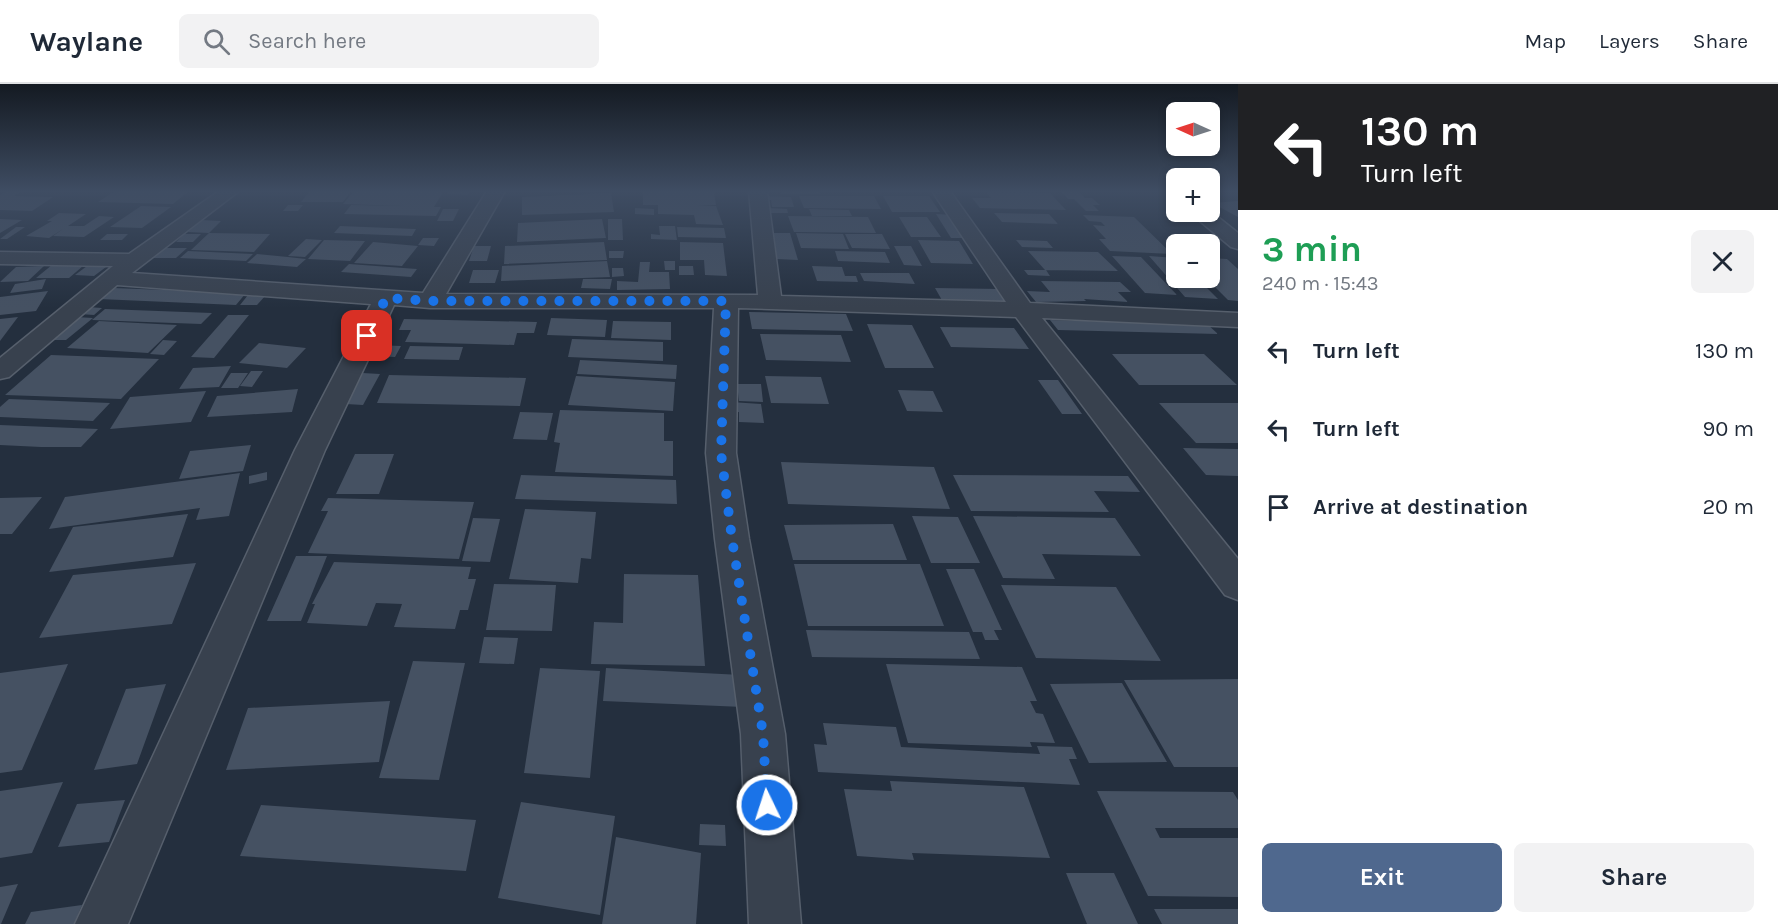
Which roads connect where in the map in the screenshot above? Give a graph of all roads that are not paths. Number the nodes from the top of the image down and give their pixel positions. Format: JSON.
{"nodes":[{"id":1,"x":175,"y":230,"type":"edge"},
{"id":2,"x":472,"y":230,"type":"edge"},
{"id":3,"x":762,"y":230,"type":"edge"},
{"id":4,"x":968,"y":230,"type":"edge"},
{"id":5,"x":1222,"y":230,"type":"edge"},
{"id":6,"x":1238,"y":243,"type":"edge"},
{"id":7,"x":0,"y":258,"type":"edge"},
{"id":8,"x":134,"y":260,"type":"junction"},
{"id":9,"x":112,"y":279,"type":"junction"},
{"id":10,"x":386,"y":298,"type":"junction"},
{"id":11,"x":430,"y":301,"type":"junction"},
{"id":12,"x":726,"y":301,"type":"junction"},
{"id":13,"x":770,"y":302,"type":"junction"},
{"id":14,"x":1023,"y":310,"type":"junction"},
{"id":15,"x":1238,"y":320,"type":"edge"},
{"id":16,"x":0,"y":371,"type":"edge"},
{"id":17,"x":1238,"y":585,"type":"edge"},
{"id":18,"x":101,"y":924,"type":"edge"},
{"id":19,"x":776,"y":924,"type":"edge"}],
"edges":[{"from":1,"to":8,"type":"street"},
{"from":2,"to":11,"type":"street"},
{"from":3,"to":13,"type":"street"},
{"from":4,"to":14,"type":"street"},
{"from":5,"to":6,"type":"street"},
{"from":7,"to":8,"type":"street"},
{"from":8,"to":9,"type":"street"},
{"from":9,"to":10,"type":"street"},
{"from":9,"to":16,"type":"street"},
{"from":10,"to":11,"type":"street"},
{"from":10,"to":18,"type":"street"},
{"from":11,"to":12,"type":"street"},
{"from":12,"to":13,"type":"street"},
{"from":12,"to":19,"type":"street"},
{"from":13,"to":14,"type":"street"},
{"from":14,"to":15,"type":"street"},
{"from":14,"to":17,"type":"street"}]}
